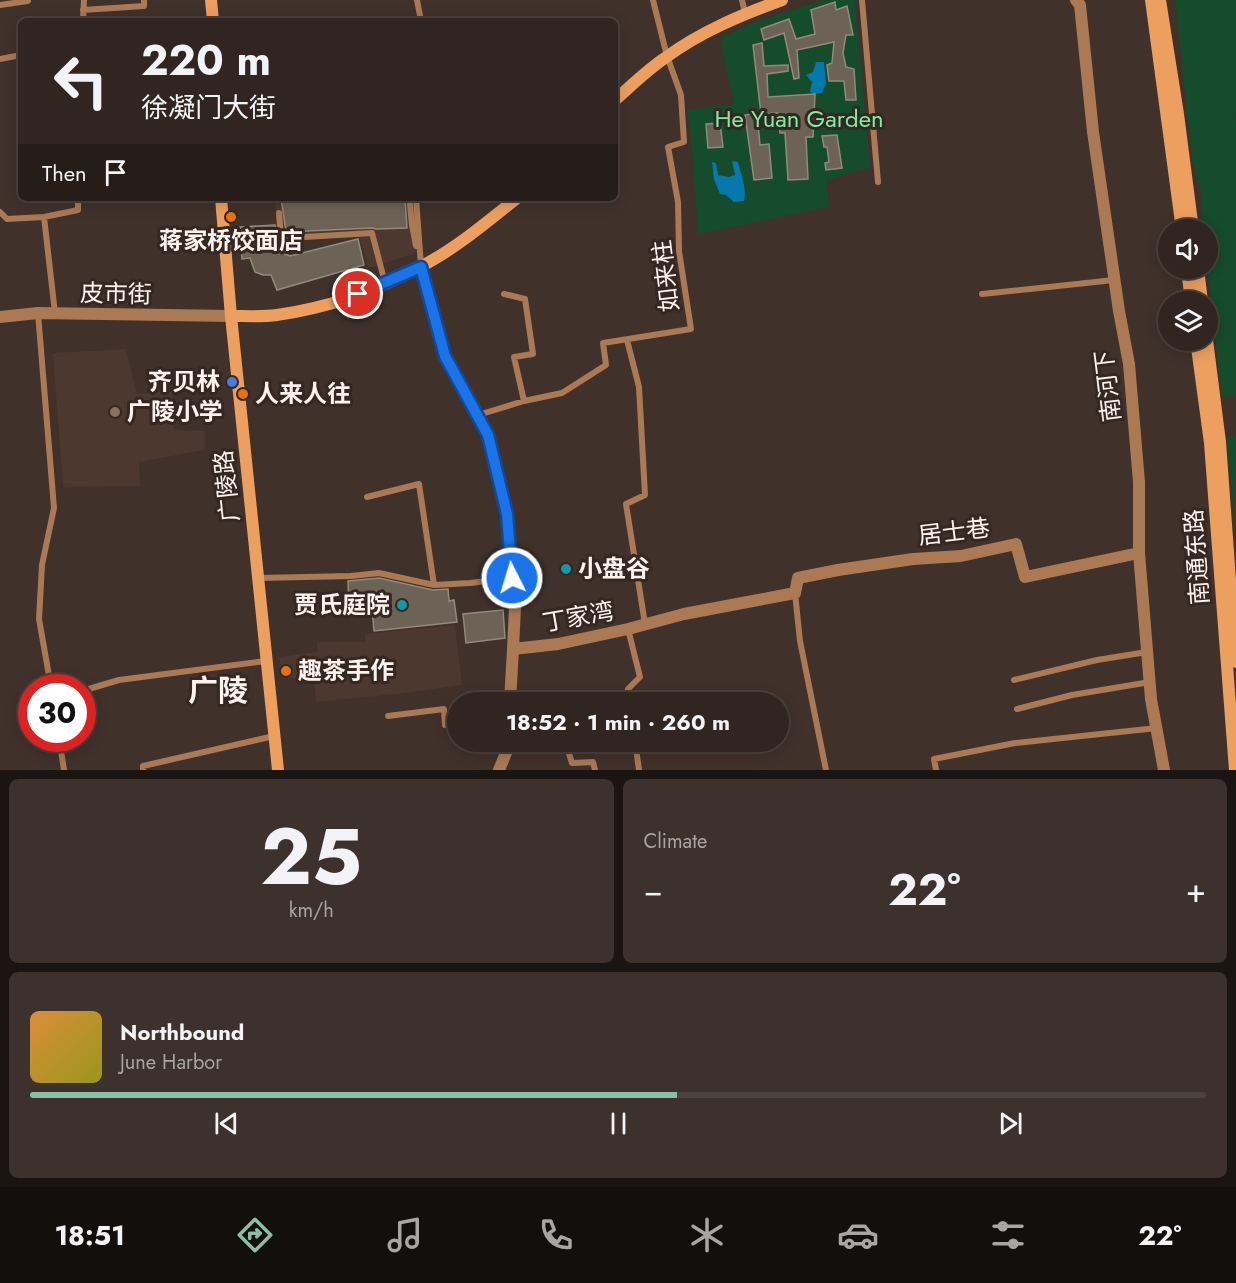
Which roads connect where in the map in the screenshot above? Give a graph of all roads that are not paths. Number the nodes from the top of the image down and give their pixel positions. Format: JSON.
{"nodes":[{"id":1,"x":84,"y":0,"type":"edge"},
{"id":2,"x":144,"y":0,"type":"edge"},
{"id":3,"x":211,"y":0,"type":"edge"},
{"id":4,"x":417,"y":0,"type":"edge"},
{"id":5,"x":653,"y":0,"type":"edge"},
{"id":6,"x":742,"y":0,"type":"edge"},
{"id":7,"x":782,"y":0,"type":"edge"},
{"id":8,"x":862,"y":0,"type":"edge"},
{"id":9,"x":1076,"y":0,"type":"edge"},
{"id":10,"x":1151,"y":0,"type":"edge"},
{"id":11,"x":1160,"y":0,"type":"edge"},
{"id":12,"x":28,"y":1,"type":"edge"},
{"id":13,"x":0,"y":5,"type":"edge"},
{"id":14,"x":83,"y":10,"type":"junction"},
{"id":15,"x":745,"y":13,"type":"junction"},
{"id":16,"x":83,"y":18,"type":"edge"},
{"id":17,"x":213,"y":18,"type":"edge"},
{"id":18,"x":420,"y":18,"type":"edge"},
{"id":19,"x":18,"y":56,"type":"edge"},
{"id":20,"x":667,"y":56,"type":"junction"},
{"id":21,"x":0,"y":59,"type":"edge"},
{"id":22,"x":618,"y":97,"type":"edge"},
{"id":23,"x":878,"y":182,"type":"dead end"},
{"id":24,"x":78,"y":201,"type":"edge"},
{"id":25,"x":221,"y":201,"type":"edge"},
{"id":26,"x":416,"y":201,"type":"edge"},
{"id":27,"x":513,"y":201,"type":"edge"},
{"id":28,"x":410,"y":205,"type":"dead end"},
{"id":29,"x":0,"y":212,"type":"edge"},
{"id":30,"x":279,"y":213,"type":"dead end"},
{"id":31,"x":45,"y":217,"type":"junction"},
{"id":32,"x":1181,"y":219,"type":"edge"},
{"id":33,"x":1192,"y":219,"type":"edge"},
{"id":34,"x":421,"y":267,"type":"junction"},
{"id":35,"x":1114,"y":280,"type":"junction"},
{"id":36,"x":385,"y":284,"type":"junction"},
{"id":37,"x":504,"y":294,"type":"dead end"},
{"id":38,"x":982,"y":294,"type":"dead end"},
{"id":39,"x":38,"y":313,"type":"junction"},
{"id":40,"x":55,"y":314,"type":"junction"},
{"id":41,"x":231,"y":316,"type":"junction"},
{"id":42,"x":0,"y":317,"type":"edge"},
{"id":43,"x":627,"y":340,"type":"junction"},
{"id":44,"x":1197,"y":351,"type":"edge"},
{"id":45,"x":1208,"y":351,"type":"edge"},
{"id":46,"x":524,"y":401,"type":"junction"},
{"id":47,"x":477,"y":415,"type":"junction"},
{"id":48,"x":367,"y":497,"type":"dead end"},
{"id":49,"x":1139,"y":553,"type":"junction"},
{"id":50,"x":258,"y":578,"type":"junction"},
{"id":51,"x":512,"y":578,"type":"junction"},
{"id":52,"x":434,"y":585,"type":"junction"},
{"id":53,"x":795,"y":593,"type":"junction"},
{"id":54,"x":645,"y":624,"type":"junction"},
{"id":55,"x":628,"y":629,"type":"junction"},
{"id":56,"x":513,"y":649,"type":"junction"},
{"id":57,"x":1147,"y":652,"type":"junction"},
{"id":58,"x":266,"y":661,"type":"junction"},
{"id":59,"x":1236,"y":662,"type":"edge"},
{"id":60,"x":49,"y":674,"type":"edge"},
{"id":61,"x":1014,"y":680,"type":"dead end"},
{"id":62,"x":1150,"y":682,"type":"junction"},
{"id":63,"x":96,"y":687,"type":"edge"},
{"id":64,"x":511,"y":692,"type":"edge"},
{"id":65,"x":628,"y":692,"type":"edge"},
{"id":66,"x":1017,"y":709,"type":"dead end"},
{"id":67,"x":388,"y":716,"type":"dead end"},
{"id":68,"x":447,"y":725,"type":"edge"},
{"id":69,"x":1157,"y":728,"type":"junction"},
{"id":70,"x":274,"y":736,"type":"junction"},
{"id":71,"x":61,"y":752,"type":"edge"},
{"id":72,"x":505,"y":752,"type":"edge"},
{"id":73,"x":569,"y":752,"type":"edge"},
{"id":74,"x":637,"y":752,"type":"edge"},
{"id":75,"x":639,"y":769,"type":"edge"},
{"id":76,"x":64,"y":770,"type":"edge"},
{"id":77,"x":143,"y":770,"type":"edge"},
{"id":78,"x":278,"y":770,"type":"edge"},
{"id":79,"x":499,"y":770,"type":"edge"},
{"id":80,"x":595,"y":770,"type":"edge"},
{"id":81,"x":629,"y":770,"type":"edge"},
{"id":82,"x":826,"y":770,"type":"edge"},
{"id":83,"x":936,"y":770,"type":"edge"},
{"id":84,"x":1164,"y":770,"type":"edge"},
{"id":85,"x":1235,"y":770,"type":"edge"}],
"edges":[{"from":1,"to":14,"type":"lane"},
{"from":2,"to":14,"type":"lane"},
{"from":3,"to":17,"type":"main road"},
{"from":4,"to":18,"type":"lane"},
{"from":5,"to":20,"type":"lane"},
{"from":6,"to":15,"type":"lane"},
{"from":7,"to":15,"type":"main road"},
{"from":8,"to":23,"type":"lane"},
{"from":9,"to":35,"type":"street","name":"南河下"},
{"from":10,"to":32,"type":"main road"},
{"from":11,"to":33,"type":"main road"},
{"from":12,"to":13,"type":"lane"},
{"from":14,"to":16,"type":"lane"},
{"from":15,"to":20,"type":"main road"},
{"from":19,"to":21,"type":"lane"},
{"from":20,"to":22,"type":"main road"},
{"from":20,"to":43,"type":"lane","name":"如来柱"},
{"from":24,"to":31,"type":"lane"},
{"from":25,"to":41,"type":"main road","name":"广陵路"},
{"from":26,"to":34,"type":"lane"},
{"from":27,"to":34,"type":"main road"},
{"from":28,"to":34,"type":"lane"},
{"from":29,"to":31,"type":"lane"},
{"from":30,"to":36,"type":"lane"},
{"from":31,"to":40,"type":"lane"},
{"from":34,"to":36,"type":"main road"},
{"from":34,"to":47,"type":"street","name":"丁家湾"},
{"from":35,"to":38,"type":"lane"},
{"from":35,"to":49,"type":"street","name":"南河下"},
{"from":36,"to":41,"type":"main road"},
{"from":37,"to":46,"type":"lane"},
{"from":39,"to":40,"type":"street","name":"皮市街"},
{"from":39,"to":42,"type":"street","name":"皮市街"},
{"from":39,"to":60,"type":"lane"},
{"from":40,"to":41,"type":"street","name":"皮市街"},
{"from":41,"to":50,"type":"main road","name":"广陵路"},
{"from":43,"to":46,"type":"lane","name":"如来柱"},
{"from":43,"to":54,"type":"lane"},
{"from":44,"to":85,"type":"main road","name":"南通东路"},
{"from":45,"to":59,"type":"main road","name":"南通东路"},
{"from":46,"to":47,"type":"lane","name":"如来柱"},
{"from":47,"to":51,"type":"street","name":"丁家湾"},
{"from":48,"to":52,"type":"lane"},
{"from":49,"to":53,"type":"street","name":"居士巷"},
{"from":49,"to":57,"type":"street","name":"南河下"},
{"from":50,"to":52,"type":"lane"},
{"from":50,"to":58,"type":"main road","name":"广陵路"},
{"from":51,"to":52,"type":"lane"},
{"from":51,"to":56,"type":"street","name":"丁家湾"},
{"from":53,"to":54,"type":"street","name":"丁家湾"},
{"from":53,"to":82,"type":"lane"},
{"from":54,"to":55,"type":"street","name":"丁家湾"},
{"from":55,"to":56,"type":"street","name":"丁家湾"},
{"from":55,"to":65,"type":"lane"},
{"from":56,"to":64,"type":"street"},
{"from":57,"to":61,"type":"lane"},
{"from":57,"to":62,"type":"street","name":"南河下"},
{"from":58,"to":63,"type":"lane"},
{"from":58,"to":70,"type":"main road","name":"广陵路"},
{"from":62,"to":66,"type":"lane"},
{"from":62,"to":69,"type":"street","name":"南河下"},
{"from":67,"to":68,"type":"lane"},
{"from":69,"to":83,"type":"lane"},
{"from":69,"to":84,"type":"street","name":"南河下"},
{"from":70,"to":77,"type":"lane"},
{"from":70,"to":78,"type":"main road","name":"广陵路"},
{"from":71,"to":76,"type":"lane"},
{"from":72,"to":79,"type":"street"},
{"from":73,"to":80,"type":"lane"},
{"from":74,"to":75,"type":"lane"},
{"from":75,"to":81,"type":"lane"}]}
